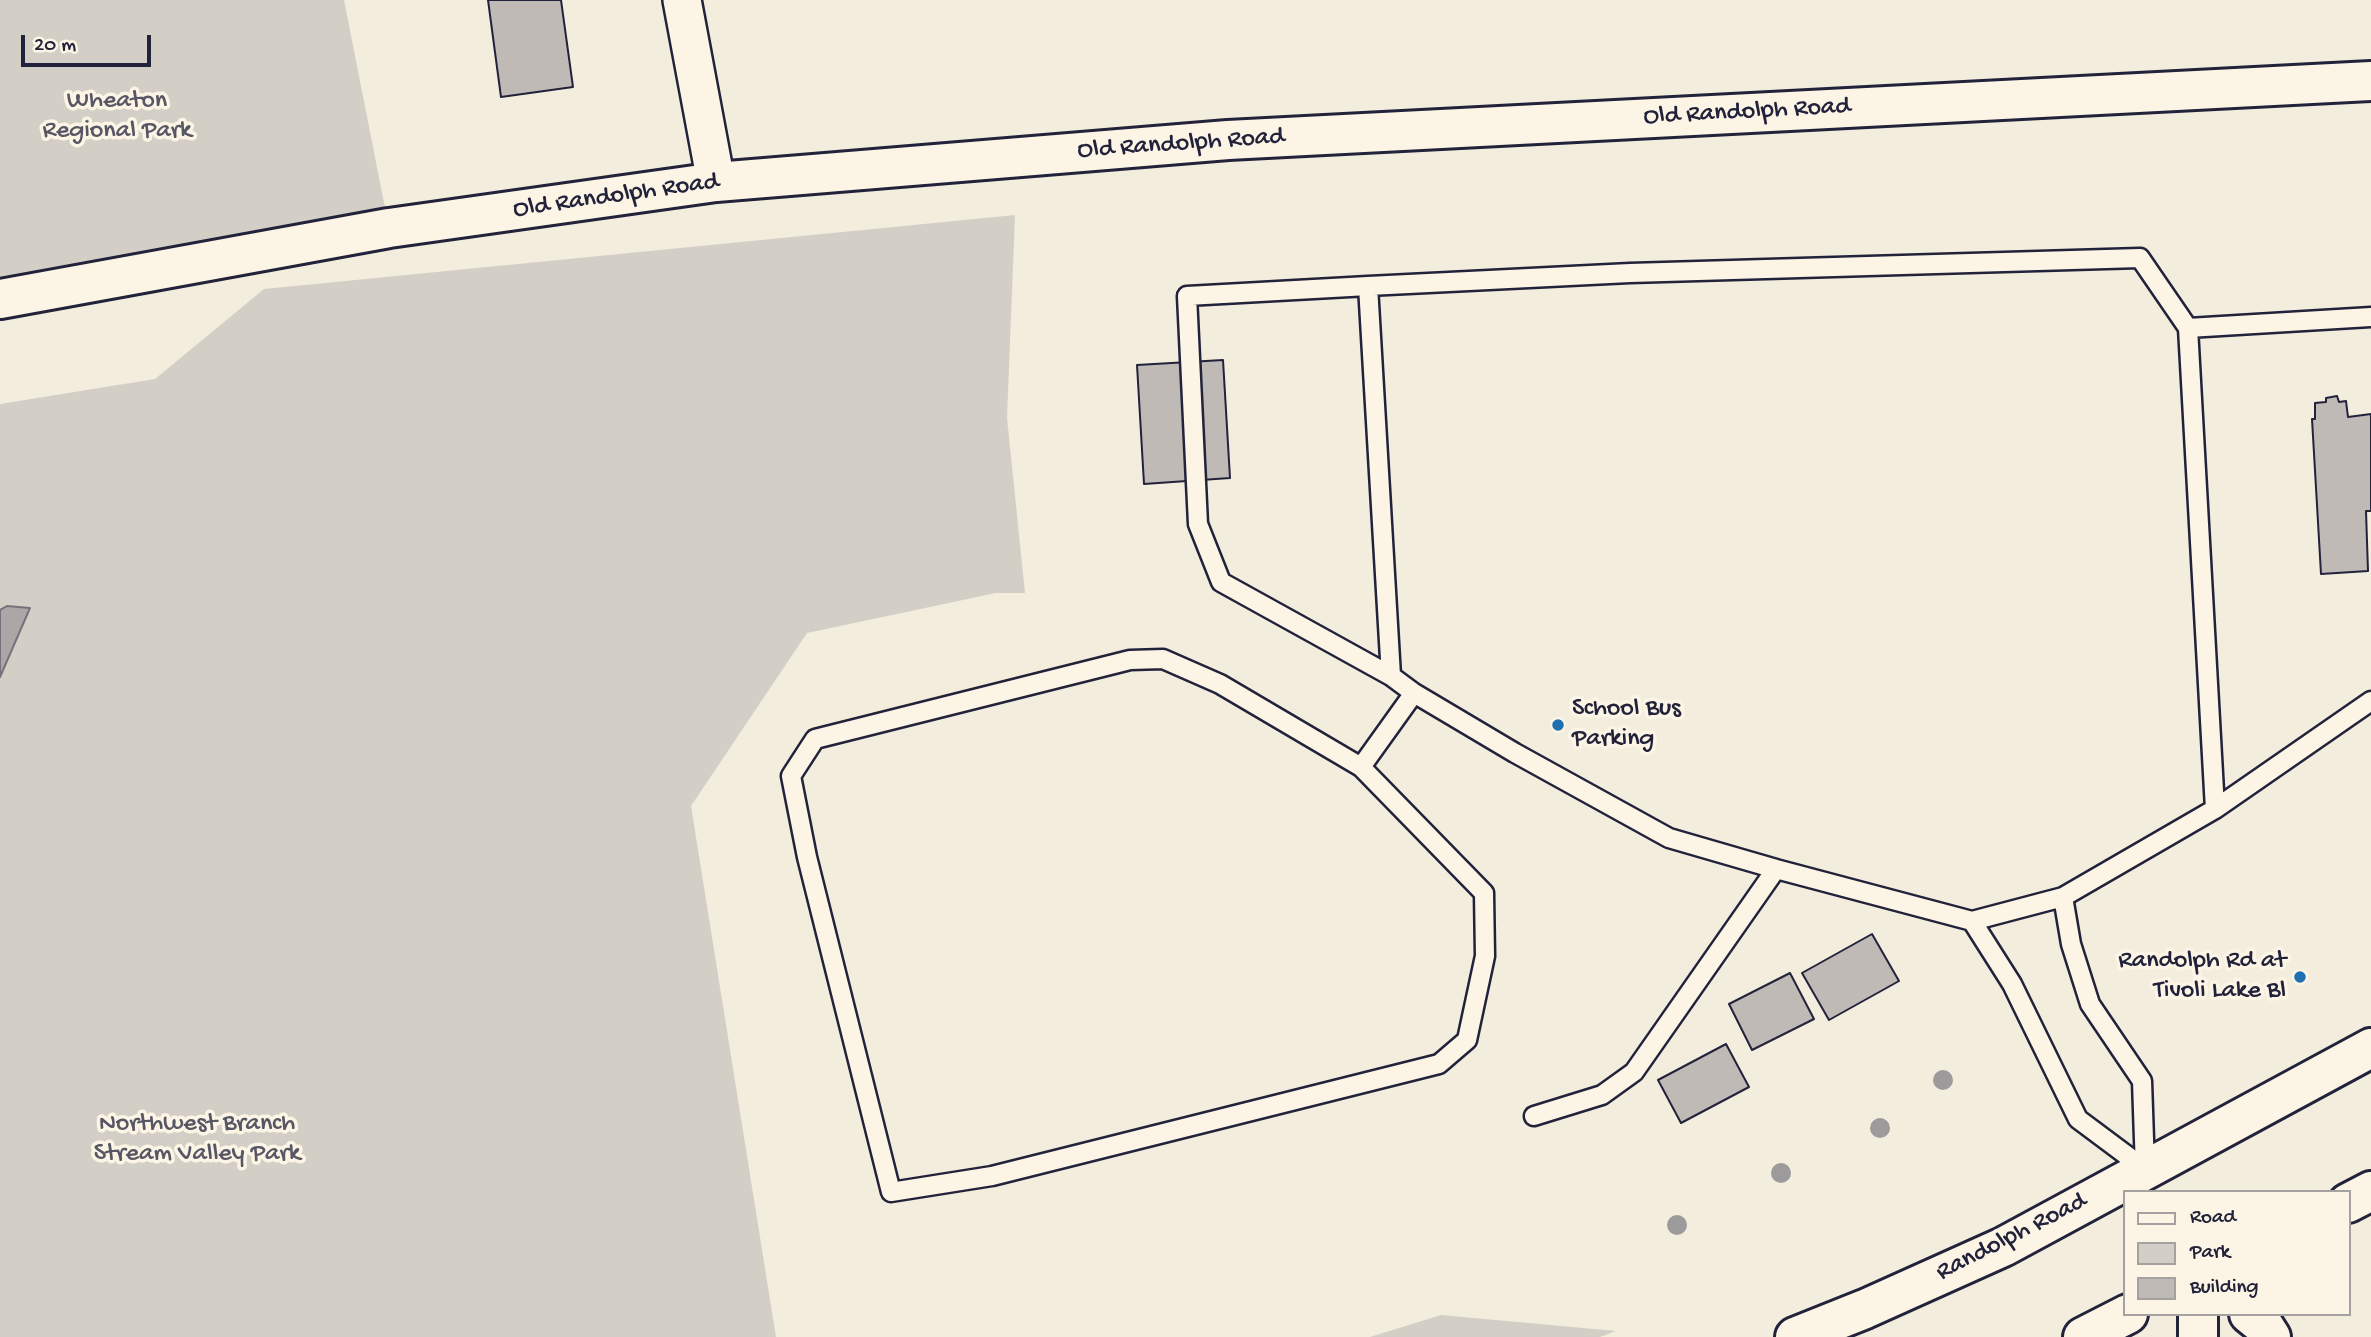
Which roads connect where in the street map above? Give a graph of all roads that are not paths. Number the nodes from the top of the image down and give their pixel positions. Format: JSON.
{"nodes":[{"id":1,"x":682,"y":0,"type":"edge"},
{"id":2,"x":2371,"y":81,"type":"edge"},
{"id":3,"x":716,"y":182,"type":"junction"},
{"id":4,"x":1368,"y":286,"type":"junction"},
{"id":5,"x":0,"y":299,"type":"edge"},
{"id":6,"x":2371,"y":317,"type":"edge"},
{"id":7,"x":2188,"y":328,"type":"junction"},
{"id":8,"x":1391,"y":676,"type":"junction"},
{"id":9,"x":1414,"y":693,"type":"junction"},
{"id":10,"x":2371,"y":701,"type":"edge"},
{"id":11,"x":1361,"y":767,"type":"junction"},
{"id":12,"x":2214,"y":809,"type":"junction"},
{"id":13,"x":1776,"y":869,"type":"junction"},
{"id":14,"x":2063,"y":897,"type":"junction"},
{"id":15,"x":1972,"y":921,"type":"junction"},
{"id":16,"x":2371,"y":1048,"type":"edge"},
{"id":17,"x":1534,"y":1115,"type":"dead end"},
{"id":18,"x":2150,"y":1180,"type":"edge"},
{"id":19,"x":2128,"y":1190,"type":"edge"},
{"id":20,"x":2371,"y":1191,"type":"edge"},
{"id":21,"x":2122,"y":1193,"type":"edge"},
{"id":22,"x":2350,"y":1202,"type":"edge"},
{"id":23,"x":2123,"y":1316,"type":"edge"},
{"id":24,"x":2198,"y":1316,"type":"edge"},
{"id":25,"x":2252,"y":1316,"type":"edge"},
{"id":26,"x":1795,"y":1337,"type":"edge"},
{"id":27,"x":2083,"y":1337,"type":"edge"},
{"id":28,"x":2198,"y":1337,"type":"edge"},
{"id":29,"x":2271,"y":1337,"type":"edge"}],
"edges":[{"from":1,"to":3,"type":"street"},
{"from":2,"to":3,"type":"street","name":"Old Randolph Road"},
{"from":3,"to":5,"type":"street","name":"Old Randolph Road"},
{"from":4,"to":7,"type":"lane"},
{"from":4,"to":8,"type":"lane"},
{"from":4,"to":8,"type":"lane"},
{"from":6,"to":7,"type":"lane"},
{"from":7,"to":12,"type":"lane"},
{"from":8,"to":9,"type":"lane"},
{"from":9,"to":11,"type":"lane"},
{"from":9,"to":13,"type":"lane"},
{"from":10,"to":12,"type":"lane"},
{"from":11,"to":11,"type":"lane"},
{"from":12,"to":14,"type":"lane"},
{"from":13,"to":15,"type":"lane"},
{"from":13,"to":17,"type":"lane"},
{"from":14,"to":15,"type":"lane"},
{"from":14,"to":18,"type":"lane"},
{"from":15,"to":18,"type":"lane"},
{"from":16,"to":18,"type":"street","name":"Randolph Road"},
{"from":18,"to":19,"type":"street","name":"Randolph Road"},
{"from":20,"to":22,"type":"street"},
{"from":21,"to":26,"type":"street","name":"Randolph Road"},
{"from":23,"to":27,"type":"street"},
{"from":24,"to":28,"type":"street"},
{"from":25,"to":29,"type":"street"}]}
